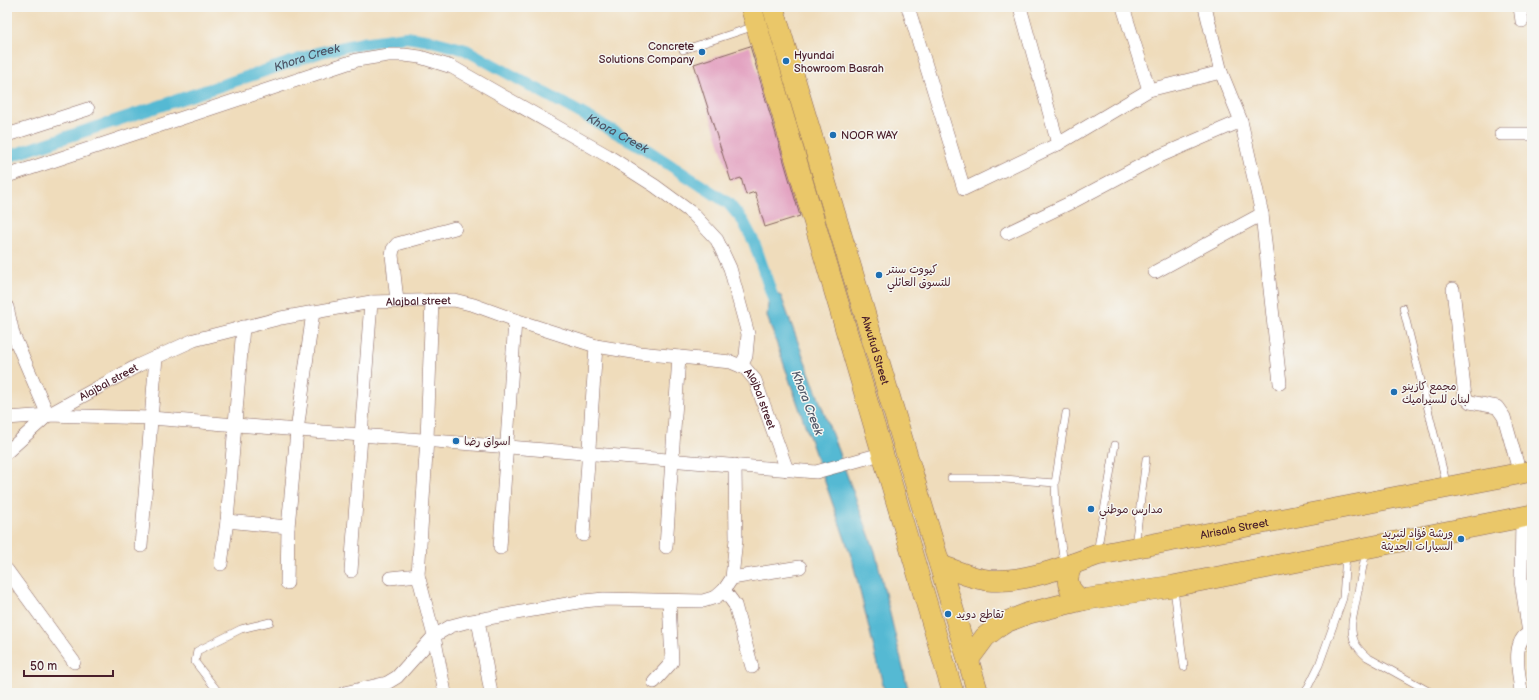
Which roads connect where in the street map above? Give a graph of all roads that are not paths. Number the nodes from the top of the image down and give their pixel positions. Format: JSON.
{"nodes":[{"id":1,"x":773,"y":7,"type":"edge"},
{"id":2,"x":908,"y":7,"type":"edge"},
{"id":3,"x":1020,"y":7,"type":"edge"},
{"id":4,"x":1123,"y":7,"type":"edge"},
{"id":5,"x":1205,"y":7,"type":"edge"},
{"id":6,"x":1520,"y":7,"type":"edge"},
{"id":7,"x":754,"y":16,"type":"edge"},
{"id":8,"x":1522,"y":20,"type":"dead end"},
{"id":9,"x":683,"y":50,"type":"dead end"},
{"id":10,"x":1221,"y":72,"type":"junction"},
{"id":11,"x":1148,"y":90,"type":"junction"},
{"id":12,"x":88,"y":109,"type":"dead end"},
{"id":13,"x":1241,"y":121,"type":"junction"},
{"id":14,"x":1501,"y":134,"type":"dead end"},
{"id":15,"x":1532,"y":134,"type":"edge"},
{"id":16,"x":7,"y":135,"type":"edge"},
{"id":17,"x":1058,"y":144,"type":"junction"},
{"id":18,"x":7,"y":176,"type":"edge"},
{"id":19,"x":1262,"y":214,"type":"junction"},
{"id":20,"x":455,"y":228,"type":"dead end"},
{"id":21,"x":1007,"y":233,"type":"dead end"},
{"id":22,"x":1155,"y":272,"type":"dead end"},
{"id":23,"x":1453,"y":289,"type":"dead end"},
{"id":24,"x":432,"y":300,"type":"junction"},
{"id":25,"x":397,"y":301,"type":"junction"},
{"id":26,"x":371,"y":302,"type":"junction"},
{"id":27,"x":7,"y":307,"type":"edge"},
{"id":28,"x":1404,"y":308,"type":"dead end"},
{"id":29,"x":313,"y":312,"type":"junction"},
{"id":30,"x":515,"y":320,"type":"junction"},
{"id":31,"x":243,"y":327,"type":"junction"},
{"id":32,"x":596,"y":346,"type":"junction"},
{"id":33,"x":156,"y":357,"type":"junction"},
{"id":34,"x":680,"y":357,"type":"junction"},
{"id":35,"x":741,"y":366,"type":"junction"},
{"id":36,"x":1280,"y":383,"type":"dead end"},
{"id":37,"x":1066,"y":413,"type":"dead end"},
{"id":38,"x":48,"y":415,"type":"junction"},
{"id":39,"x":7,"y":418,"type":"edge"},
{"id":40,"x":150,"y":418,"type":"junction"},
{"id":41,"x":236,"y":425,"type":"junction"},
{"id":42,"x":296,"y":431,"type":"junction"},
{"id":43,"x":361,"y":436,"type":"junction"},
{"id":44,"x":427,"y":439,"type":"junction"},
{"id":45,"x":1114,"y":445,"type":"dead end"},
{"id":46,"x":506,"y":447,"type":"junction"},
{"id":47,"x":7,"y":452,"type":"edge"},
{"id":48,"x":589,"y":454,"type":"junction"},
{"id":49,"x":881,"y":454,"type":"junction"},
{"id":50,"x":672,"y":459,"type":"junction"},
{"id":51,"x":1146,"y":459,"type":"dead end"},
{"id":52,"x":734,"y":465,"type":"junction"},
{"id":53,"x":787,"y":470,"type":"junction"},
{"id":54,"x":1526,"y":472,"type":"edge"},
{"id":55,"x":950,"y":478,"type":"dead end"},
{"id":56,"x":1055,"y":483,"type":"junction"},
{"id":57,"x":1447,"y":488,"type":"junction"},
{"id":58,"x":1527,"y":516,"type":"edge"},
{"id":59,"x":227,"y":520,"type":"junction"},
{"id":60,"x":288,"y":527,"type":"junction"},
{"id":61,"x":583,"y":535,"type":"dead end"},
{"id":62,"x":142,"y":546,"type":"dead end"},
{"id":63,"x":666,"y":547,"type":"dead end"},
{"id":64,"x":1367,"y":547,"type":"junction"},
{"id":65,"x":500,"y":548,"type":"dead end"},
{"id":66,"x":1135,"y":548,"type":"junction"},
{"id":67,"x":1346,"y":552,"type":"junction"},
{"id":68,"x":1097,"y":555,"type":"junction"},
{"id":69,"x":221,"y":564,"type":"dead end"},
{"id":70,"x":940,"y":565,"type":"junction"},
{"id":71,"x":1069,"y":565,"type":"junction"},
{"id":72,"x":800,"y":567,"type":"dead end"},
{"id":73,"x":7,"y":570,"type":"edge"},
{"id":74,"x":351,"y":571,"type":"dead end"},
{"id":75,"x":418,"y":575,"type":"junction"},
{"id":76,"x":390,"y":578,"type":"dead end"},
{"id":77,"x":732,"y":578,"type":"junction"},
{"id":78,"x":287,"y":583,"type":"dead end"},
{"id":79,"x":1173,"y":586,"type":"junction"},
{"id":80,"x":724,"y":590,"type":"junction"},
{"id":81,"x":1082,"y":600,"type":"junction"},
{"id":82,"x":669,"y":601,"type":"junction"},
{"id":83,"x":478,"y":620,"type":"junction"},
{"id":84,"x":270,"y":622,"type":"dead end"},
{"id":85,"x":1530,"y":632,"type":"edge"},
{"id":86,"x":434,"y":636,"type":"junction"},
{"id":87,"x":968,"y":660,"type":"junction"},
{"id":88,"x":74,"y":662,"type":"dead end"},
{"id":89,"x":1184,"y":666,"type":"dead end"},
{"id":90,"x":752,"y":667,"type":"dead end"},
{"id":91,"x":654,"y":682,"type":"dead end"},
{"id":92,"x":219,"y":693,"type":"edge"},
{"id":93,"x":344,"y":693,"type":"edge"},
{"id":94,"x":445,"y":693,"type":"edge"},
{"id":95,"x":491,"y":693,"type":"edge"},
{"id":96,"x":953,"y":693,"type":"edge"},
{"id":97,"x":978,"y":693,"type":"edge"},
{"id":98,"x":1305,"y":693,"type":"edge"},
{"id":99,"x":1432,"y":693,"type":"edge"},
{"id":100,"x":1521,"y":693,"type":"edge"}],
"edges":[{"from":1,"to":70,"type":"main road","name":"Alwufud Street"},
{"from":2,"to":17,"type":"street"},
{"from":3,"to":17,"type":"street"},
{"from":4,"to":11,"type":"street"},
{"from":5,"to":10,"type":"street"},
{"from":6,"to":8,"type":"street"},
{"from":7,"to":9,"type":"lane"},
{"from":7,"to":49,"type":"main road","name":"Alwufud Street"},
{"from":10,"to":11,"type":"street"},
{"from":10,"to":13,"type":"street"},
{"from":11,"to":17,"type":"street"},
{"from":12,"to":16,"type":"street"},
{"from":13,"to":19,"type":"street"},
{"from":13,"to":21,"type":"street"},
{"from":14,"to":15,"type":"street"},
{"from":18,"to":35,"type":"street"},
{"from":19,"to":22,"type":"street"},
{"from":19,"to":36,"type":"street"},
{"from":20,"to":25,"type":"street"},
{"from":23,"to":54,"type":"street"},
{"from":24,"to":25,"type":"street","name":"Alajbal street"},
{"from":24,"to":30,"type":"street","name":"Alajbal street"},
{"from":24,"to":44,"type":"street"},
{"from":25,"to":26,"type":"street","name":"Alajbal street"},
{"from":26,"to":29,"type":"street","name":"Alajbal street"},
{"from":26,"to":43,"type":"street"},
{"from":27,"to":38,"type":"street"},
{"from":28,"to":57,"type":"lane"},
{"from":29,"to":31,"type":"street","name":"Alajbal street"},
{"from":29,"to":42,"type":"street"},
{"from":30,"to":32,"type":"street","name":"Alajbal street"},
{"from":30,"to":46,"type":"street"},
{"from":31,"to":33,"type":"street","name":"Alajbal street"},
{"from":31,"to":41,"type":"street"},
{"from":32,"to":34,"type":"street","name":"Alajbal street"},
{"from":32,"to":48,"type":"street"},
{"from":33,"to":38,"type":"street","name":"Alajbal street"},
{"from":33,"to":40,"type":"street"},
{"from":34,"to":35,"type":"street","name":"Alajbal street"},
{"from":34,"to":50,"type":"street"},
{"from":35,"to":53,"type":"street","name":"Alajbal street"},
{"from":37,"to":56,"type":"lane"},
{"from":38,"to":39,"type":"street"},
{"from":38,"to":40,"type":"street"},
{"from":38,"to":47,"type":"street","name":"Alajbal street"},
{"from":40,"to":41,"type":"street"},
{"from":40,"to":62,"type":"street"},
{"from":41,"to":42,"type":"street"},
{"from":41,"to":59,"type":"street"},
{"from":42,"to":43,"type":"street"},
{"from":42,"to":60,"type":"street"},
{"from":43,"to":44,"type":"street"},
{"from":43,"to":74,"type":"street"},
{"from":44,"to":46,"type":"street"},
{"from":44,"to":75,"type":"street"},
{"from":45,"to":68,"type":"lane"},
{"from":46,"to":48,"type":"street"},
{"from":46,"to":65,"type":"street"},
{"from":48,"to":50,"type":"street"},
{"from":48,"to":61,"type":"street"},
{"from":49,"to":53,"type":"street"},
{"from":49,"to":96,"type":"main road","name":"Alwufud Street"},
{"from":50,"to":52,"type":"street"},
{"from":50,"to":63,"type":"street"},
{"from":51,"to":66,"type":"lane"},
{"from":52,"to":53,"type":"street"},
{"from":52,"to":77,"type":"street"},
{"from":54,"to":57,"type":"main road","name":"Alrisala Street"},
{"from":55,"to":56,"type":"lane"},
{"from":56,"to":71,"type":"lane"},
{"from":57,"to":66,"type":"main road","name":"Alrisala Street"},
{"from":58,"to":64,"type":"main road"},
{"from":58,"to":85,"type":"street"},
{"from":59,"to":60,"type":"street"},
{"from":59,"to":69,"type":"street"},
{"from":60,"to":78,"type":"street"},
{"from":64,"to":67,"type":"main road"},
{"from":64,"to":99,"type":"lane"},
{"from":66,"to":68,"type":"main road","name":"Alrisala Street"},
{"from":67,"to":79,"type":"main road"},
{"from":67,"to":98,"type":"lane"},
{"from":68,"to":71,"type":"main road","name":"Alrisala Street"},
{"from":70,"to":71,"type":"main road","name":"Alrisala Street"},
{"from":70,"to":87,"type":"main road","name":"Alwufud Street"},
{"from":71,"to":81,"type":"main road"},
{"from":72,"to":77,"type":"street"},
{"from":73,"to":88,"type":"street"},
{"from":75,"to":76,"type":"street"},
{"from":75,"to":86,"type":"street"},
{"from":77,"to":80,"type":"street"},
{"from":79,"to":81,"type":"main road"},
{"from":79,"to":89,"type":"lane"},
{"from":80,"to":82,"type":"street"},
{"from":80,"to":90,"type":"street"},
{"from":81,"to":87,"type":"main road"},
{"from":82,"to":83,"type":"street"},
{"from":82,"to":91,"type":"street"},
{"from":83,"to":86,"type":"street"},
{"from":83,"to":95,"type":"street"},
{"from":84,"to":92,"type":"lane"},
{"from":85,"to":100,"type":"street"},
{"from":86,"to":93,"type":"street"},
{"from":86,"to":94,"type":"street"},
{"from":87,"to":97,"type":"main road","name":"Alwufud Street"}]}
